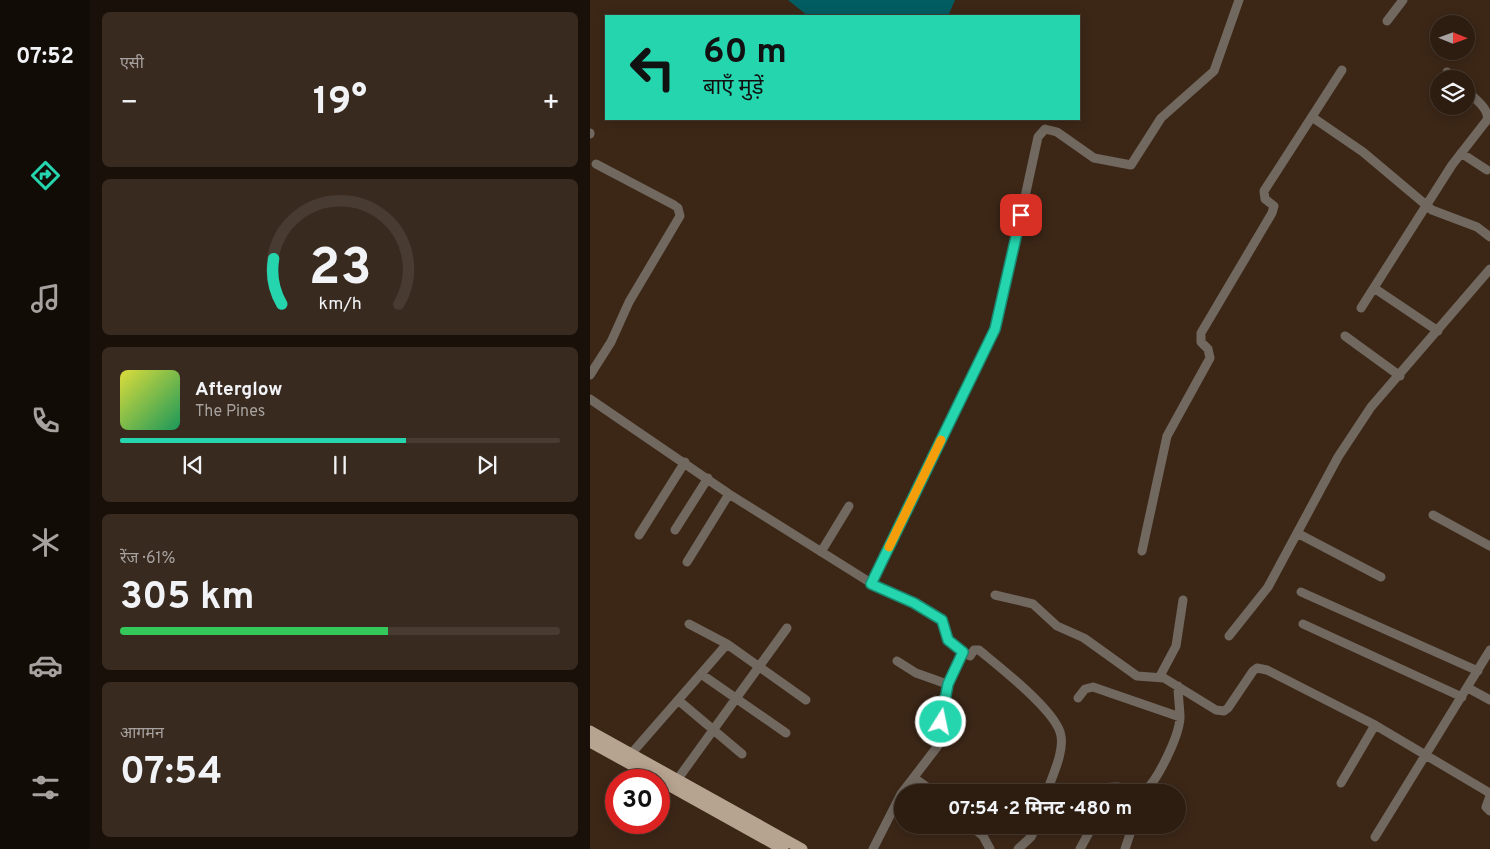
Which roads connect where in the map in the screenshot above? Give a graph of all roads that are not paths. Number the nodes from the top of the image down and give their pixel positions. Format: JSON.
{"nodes":[{"id":1,"x":1238,"y":0,"type":"edge"},
{"id":2,"x":1403,"y":0,"type":"edge"},
{"id":3,"x":1386,"y":21,"type":"dead end"},
{"id":4,"x":1342,"y":70,"type":"dead end"},
{"id":5,"x":1475,"y":99,"type":"edge"},
{"id":6,"x":1312,"y":117,"type":"junction"},
{"id":7,"x":1461,"y":152,"type":"junction"},
{"id":8,"x":596,"y":164,"type":"dead end"},
{"id":9,"x":1487,"y":170,"type":"dead end"},
{"id":10,"x":1426,"y":206,"type":"junction"},
{"id":11,"x":1490,"y":237,"type":"edge"},
{"id":12,"x":1490,"y":269,"type":"edge"},
{"id":13,"x":1374,"y":288,"type":"junction"},
{"id":14,"x":1361,"y":308,"type":"dead end"},
{"id":15,"x":1438,"y":330,"type":"junction"},
{"id":16,"x":1346,"y":336,"type":"dead end"},
{"id":17,"x":590,"y":375,"type":"edge"},
{"id":18,"x":1400,"y":376,"type":"junction"},
{"id":19,"x":590,"y":399,"type":"edge"},
{"id":20,"x":685,"y":462,"type":"junction"},
{"id":21,"x":708,"y":478,"type":"junction"},
{"id":22,"x":729,"y":494,"type":"junction"},
{"id":23,"x":849,"y":506,"type":"dead end"},
{"id":24,"x":1433,"y":515,"type":"dead end"},
{"id":25,"x":675,"y":530,"type":"dead end"},
{"id":26,"x":1297,"y":533,"type":"junction"},
{"id":27,"x":639,"y":534,"type":"dead end"},
{"id":28,"x":1490,"y":546,"type":"edge"},
{"id":29,"x":1142,"y":551,"type":"dead end"},
{"id":30,"x":821,"y":552,"type":"junction"},
{"id":31,"x":687,"y":562,"type":"dead end"},
{"id":32,"x":1381,"y":577,"type":"dead end"},
{"id":33,"x":871,"y":584,"type":"junction"},
{"id":34,"x":1301,"y":592,"type":"dead end"},
{"id":35,"x":995,"y":595,"type":"dead end"},
{"id":36,"x":1183,"y":600,"type":"dead end"},
{"id":37,"x":689,"y":624,"type":"dead end"},
{"id":38,"x":1303,"y":624,"type":"dead end"},
{"id":39,"x":787,"y":628,"type":"dead end"},
{"id":40,"x":1229,"y":636,"type":"dead end"},
{"id":41,"x":727,"y":644,"type":"junction"},
{"id":42,"x":1490,"y":650,"type":"edge"},
{"id":43,"x":963,"y":652,"type":"junction"},
{"id":44,"x":897,"y":661,"type":"dead end"},
{"id":45,"x":758,"y":667,"type":"junction"},
{"id":46,"x":1483,"y":668,"type":"edge"},
{"id":47,"x":701,"y":674,"type":"junction"},
{"id":48,"x":1160,"y":676,"type":"junction"},
{"id":49,"x":948,"y":684,"type":"junction"},
{"id":50,"x":1178,"y":686,"type":"junction"},
{"id":51,"x":1468,"y":688,"type":"junction"},
{"id":52,"x":1462,"y":697,"type":"junction"},
{"id":53,"x":1078,"y":698,"type":"dead end"},
{"id":54,"x":736,"y":699,"type":"junction"},
{"id":55,"x":678,"y":700,"type":"junction"},
{"id":56,"x":806,"y":700,"type":"dead end"},
{"id":57,"x":1490,"y":700,"type":"edge"},
{"id":58,"x":1180,"y":717,"type":"junction"},
{"id":59,"x":1375,"y":724,"type":"junction"},
{"id":60,"x":713,"y":730,"type":"junction"},
{"id":61,"x":590,"y":732,"type":"edge"},
{"id":62,"x":786,"y":733,"type":"dead end"},
{"id":63,"x":590,"y":742,"type":"edge"},
{"id":64,"x":631,"y":754,"type":"junction"},
{"id":65,"x":742,"y":754,"type":"dead end"},
{"id":66,"x":1426,"y":756,"type":"junction"},
{"id":67,"x":639,"y":769,"type":"edge"},
{"id":68,"x":914,"y":778,"type":"junction"},
{"id":69,"x":677,"y":780,"type":"junction"},
{"id":70,"x":1341,"y":783,"type":"dead end"},
{"id":71,"x":923,"y":784,"type":"edge"},
{"id":72,"x":1049,"y":784,"type":"edge"},
{"id":73,"x":1151,"y":784,"type":"edge"},
{"id":74,"x":670,"y":786,"type":"edge"},
{"id":75,"x":1490,"y":811,"type":"edge"},
{"id":76,"x":981,"y":834,"type":"edge"},
{"id":77,"x":1032,"y":834,"type":"edge"},
{"id":78,"x":1088,"y":834,"type":"edge"},
{"id":79,"x":1130,"y":834,"type":"edge"},
{"id":80,"x":1375,"y":837,"type":"dead end"},
{"id":81,"x":783,"y":849,"type":"edge"},
{"id":82,"x":802,"y":849,"type":"edge"},
{"id":83,"x":873,"y":849,"type":"edge"},
{"id":84,"x":990,"y":849,"type":"edge"},
{"id":85,"x":1018,"y":849,"type":"edge"},
{"id":86,"x":1080,"y":849,"type":"edge"},
{"id":87,"x":1125,"y":849,"type":"edge"}],
"edges":[{"from":1,"to":33,"type":"street"},
{"from":2,"to":3,"type":"street"},
{"from":4,"to":6,"type":"street"},
{"from":5,"to":7,"type":"street"},
{"from":6,"to":10,"type":"street"},
{"from":6,"to":29,"type":"street"},
{"from":7,"to":9,"type":"street"},
{"from":7,"to":10,"type":"street"},
{"from":8,"to":17,"type":"street"},
{"from":10,"to":11,"type":"street"},
{"from":10,"to":13,"type":"street"},
{"from":12,"to":15,"type":"street"},
{"from":13,"to":14,"type":"street"},
{"from":13,"to":15,"type":"street"},
{"from":15,"to":18,"type":"street"},
{"from":16,"to":18,"type":"street"},
{"from":18,"to":26,"type":"street"},
{"from":19,"to":20,"type":"street"},
{"from":20,"to":21,"type":"street"},
{"from":20,"to":27,"type":"street"},
{"from":21,"to":22,"type":"street"},
{"from":21,"to":25,"type":"street"},
{"from":22,"to":30,"type":"street"},
{"from":22,"to":31,"type":"street"},
{"from":23,"to":30,"type":"street"},
{"from":24,"to":28,"type":"street"},
{"from":26,"to":32,"type":"street"},
{"from":26,"to":40,"type":"street"},
{"from":30,"to":33,"type":"street"},
{"from":33,"to":43,"type":"street"},
{"from":34,"to":46,"type":"street"},
{"from":35,"to":48,"type":"street"},
{"from":36,"to":48,"type":"street"},
{"from":37,"to":41,"type":"street"},
{"from":38,"to":52,"type":"street"},
{"from":39,"to":45,"type":"street"},
{"from":41,"to":45,"type":"street"},
{"from":41,"to":47,"type":"street"},
{"from":42,"to":46,"type":"street"},
{"from":43,"to":49,"type":"street"},
{"from":43,"to":72,"type":"street"},
{"from":44,"to":49,"type":"street"},
{"from":45,"to":54,"type":"street"},
{"from":45,"to":56,"type":"street"},
{"from":46,"to":51,"type":"street"},
{"from":47,"to":54,"type":"street"},
{"from":47,"to":55,"type":"street"},
{"from":48,"to":50,"type":"street"},
{"from":49,"to":68,"type":"street"},
{"from":50,"to":58,"type":"street"},
{"from":50,"to":59,"type":"street"},
{"from":51,"to":52,"type":"street"},
{"from":51,"to":57,"type":"street"},
{"from":52,"to":66,"type":"street"},
{"from":53,"to":58,"type":"street"},
{"from":54,"to":60,"type":"street"},
{"from":54,"to":62,"type":"street"},
{"from":55,"to":60,"type":"street"},
{"from":55,"to":64,"type":"street"},
{"from":58,"to":73,"type":"street"},
{"from":59,"to":66,"type":"street"},
{"from":59,"to":70,"type":"street"},
{"from":60,"to":65,"type":"street"},
{"from":60,"to":69,"type":"street"},
{"from":61,"to":64,"type":"main road"},
{"from":63,"to":67,"type":"main road"},
{"from":64,"to":69,"type":"main road"},
{"from":66,"to":75,"type":"street"},
{"from":66,"to":80,"type":"street"},
{"from":68,"to":71,"type":"street"},
{"from":68,"to":83,"type":"street"},
{"from":69,"to":82,"type":"main road"},
{"from":74,"to":81,"type":"main road"},
{"from":76,"to":84,"type":"street"},
{"from":77,"to":85,"type":"street"},
{"from":78,"to":86,"type":"street"},
{"from":79,"to":87,"type":"street"}]}
